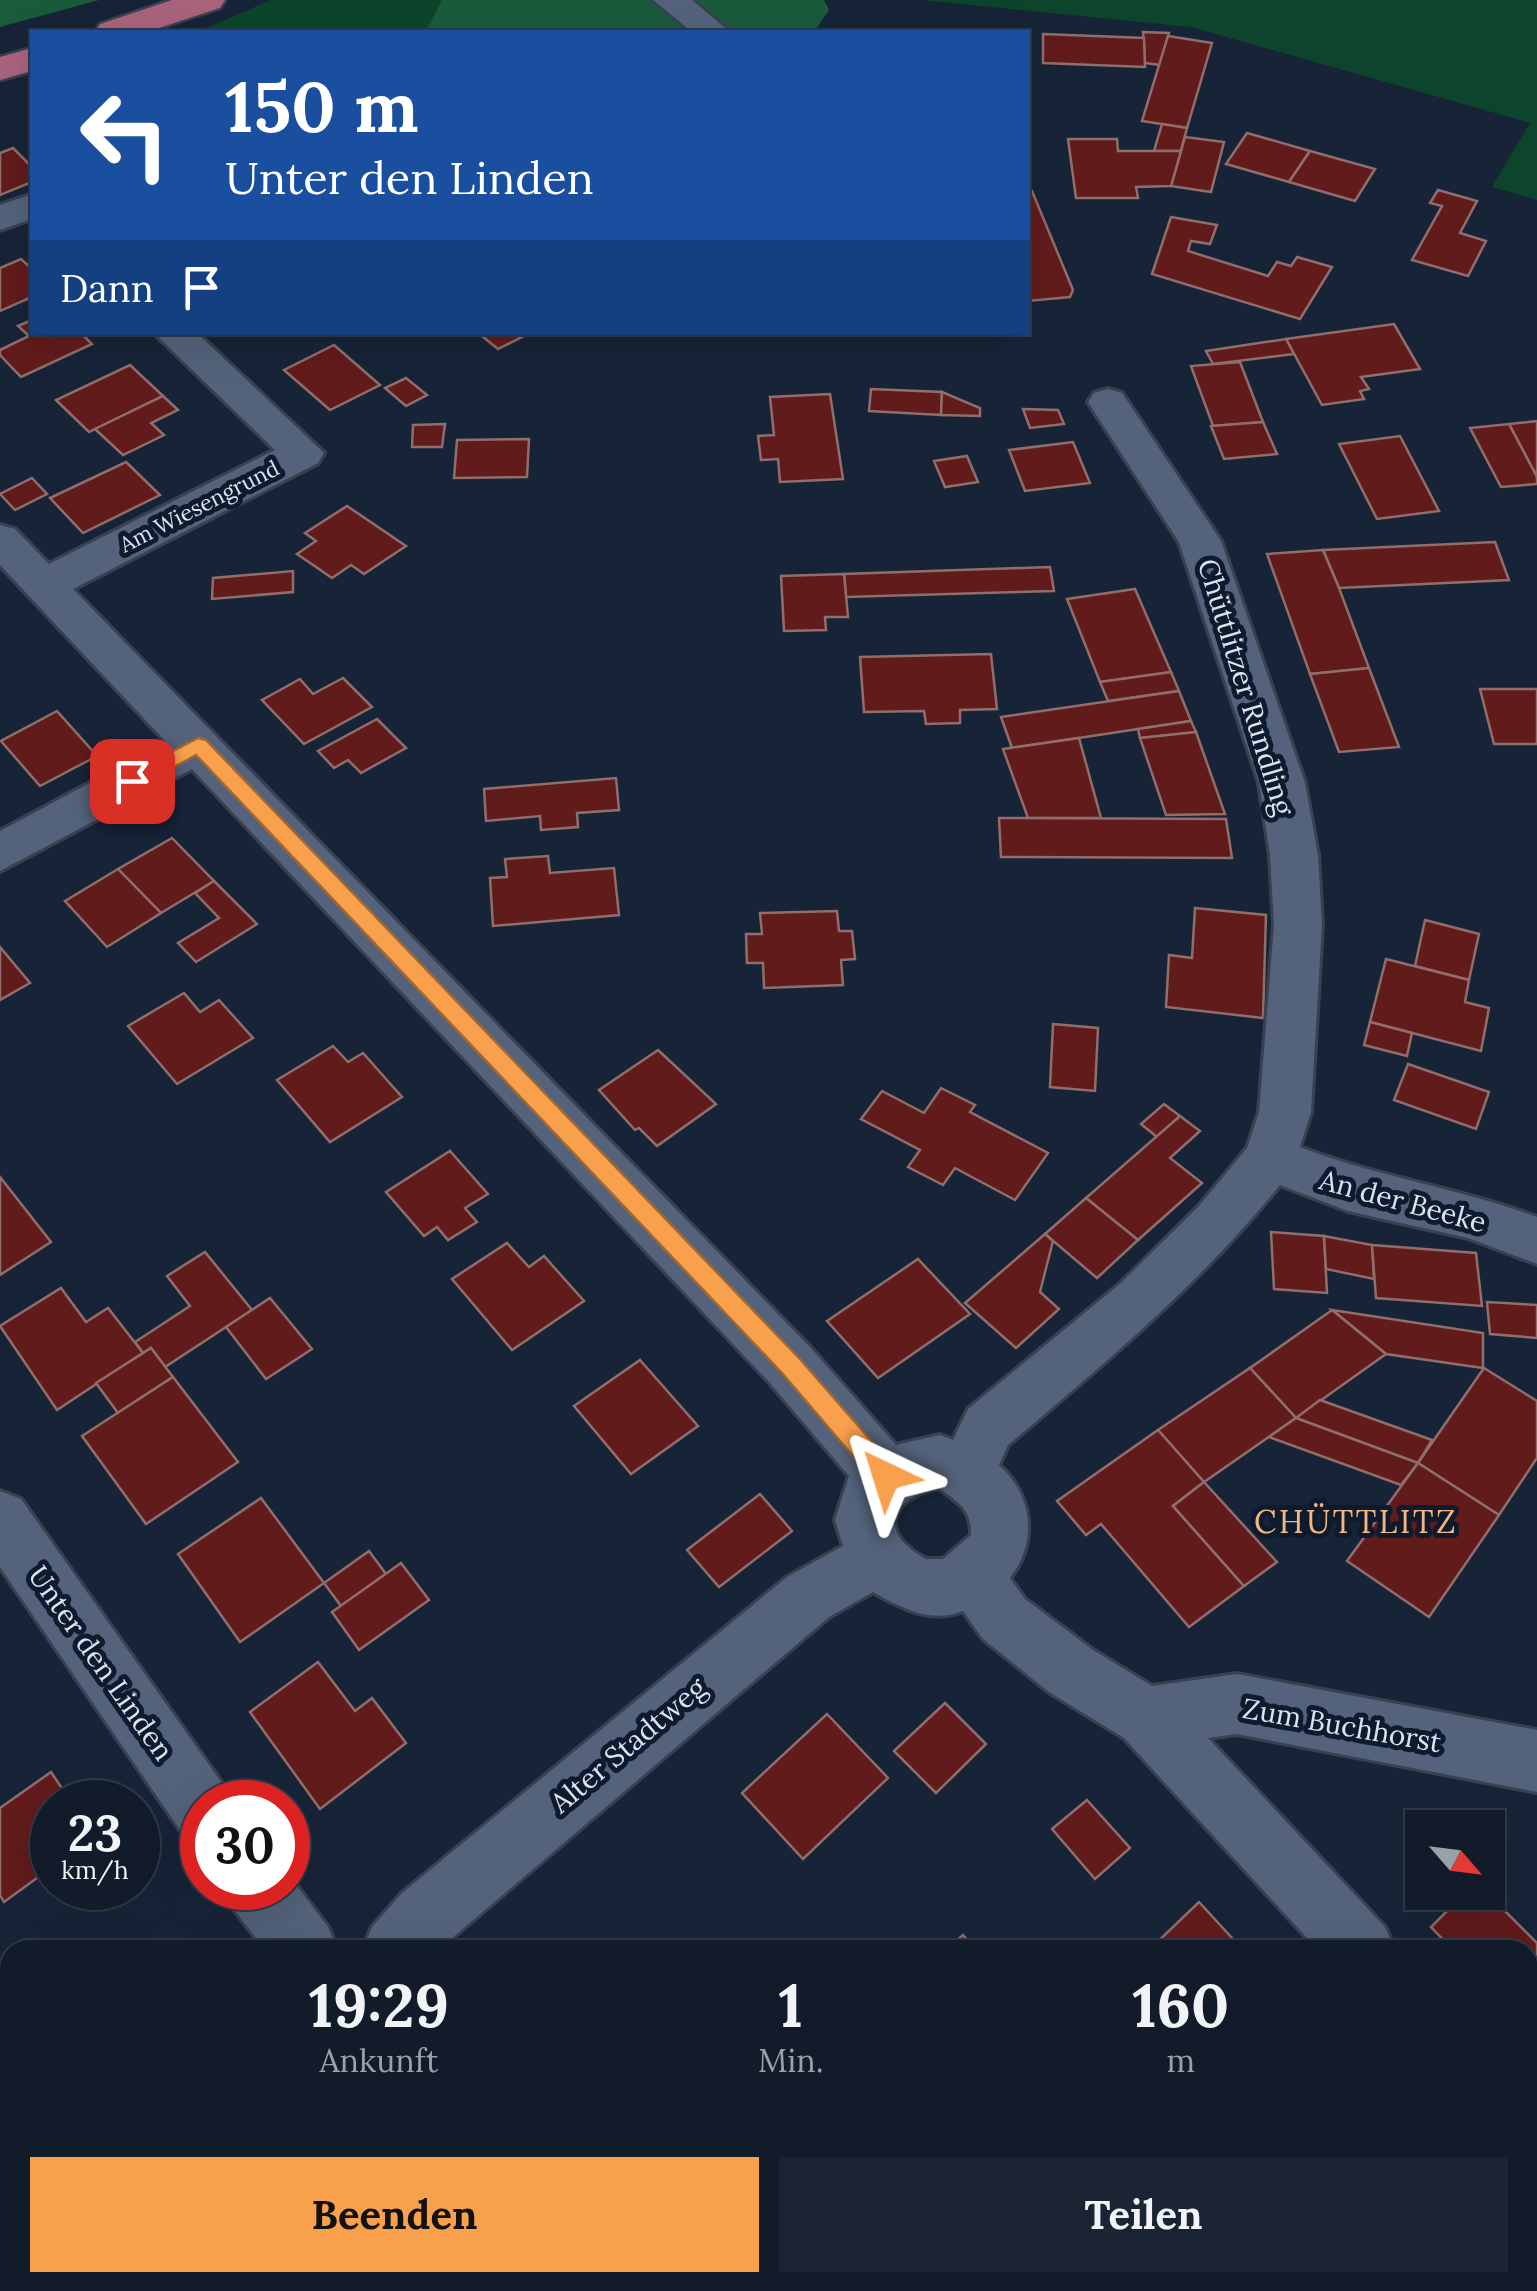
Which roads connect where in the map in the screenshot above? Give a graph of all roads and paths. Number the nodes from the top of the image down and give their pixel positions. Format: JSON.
{"nodes":[{"id":1,"x":207,"y":0,"type":"edge"},
{"id":2,"x":670,"y":0,"type":"edge"},
{"id":3,"x":119,"y":30,"type":"edge"},
{"id":4,"x":710,"y":30,"type":"edge"},
{"id":5,"x":30,"y":60,"type":"edge"},
{"id":6,"x":0,"y":70,"type":"edge"},
{"id":7,"x":30,"y":206,"type":"edge"},
{"id":8,"x":0,"y":219,"type":"edge"},
{"id":9,"x":175,"y":335,"type":"edge"},
{"id":10,"x":1108,"y":402,"type":"dead end"},
{"id":11,"x":0,"y":539,"type":"edge"},
{"id":12,"x":44,"y":586,"type":"junction"},
{"id":13,"x":198,"y":745,"type":"junction"},
{"id":14,"x":0,"y":853,"type":"edge"},
{"id":15,"x":1270,"y":1158,"type":"junction"},
{"id":16,"x":1537,"y":1241,"type":"edge"},
{"id":17,"x":967,"y":1470,"type":"junction"},
{"id":18,"x":886,"y":1476,"type":"junction"},
{"id":19,"x":0,"y":1518,"type":"edge"},
{"id":20,"x":876,"y":1559,"type":"junction"},
{"id":21,"x":974,"y":1576,"type":"junction"},
{"id":22,"x":1146,"y":1717,"type":"junction"},
{"id":23,"x":1537,"y":1760,"type":"edge"},
{"id":24,"x":182,"y":1780,"type":"edge"},
{"id":25,"x":275,"y":1910,"type":"edge"},
{"id":26,"x":297,"y":1940,"type":"edge"},
{"id":27,"x":404,"y":1940,"type":"edge"},
{"id":28,"x":1353,"y":1940,"type":"edge"}],
"edges":[{"from":1,"to":3,"type":"main road"},
{"from":2,"to":4,"type":"street"},
{"from":5,"to":6,"type":"main road"},
{"from":7,"to":8,"type":"street"},
{"from":9,"to":12,"type":"street","name":"Am Wiesengrund"},
{"from":10,"to":15,"type":"street","name":"Chüttlitzer Rundling"},
{"from":11,"to":12,"type":"street"},
{"from":12,"to":13,"type":"street"},
{"from":13,"to":14,"type":"street"},
{"from":13,"to":18,"type":"street"},
{"from":15,"to":16,"type":"street","name":"An der Beeke"},
{"from":15,"to":17,"type":"street","name":"Chüttlitzer Rundling"},
{"from":17,"to":18,"type":"street"},
{"from":17,"to":21,"type":"street"},
{"from":18,"to":20,"type":"street"},
{"from":19,"to":24,"type":"street","name":"Unter den Linden"},
{"from":20,"to":21,"type":"street"},
{"from":20,"to":27,"type":"street","name":"Alter Stadtweg"},
{"from":21,"to":22,"type":"street"},
{"from":22,"to":23,"type":"street","name":"Zum Buchhorst"},
{"from":22,"to":28,"type":"street"},
{"from":25,"to":26,"type":"street"}]}
